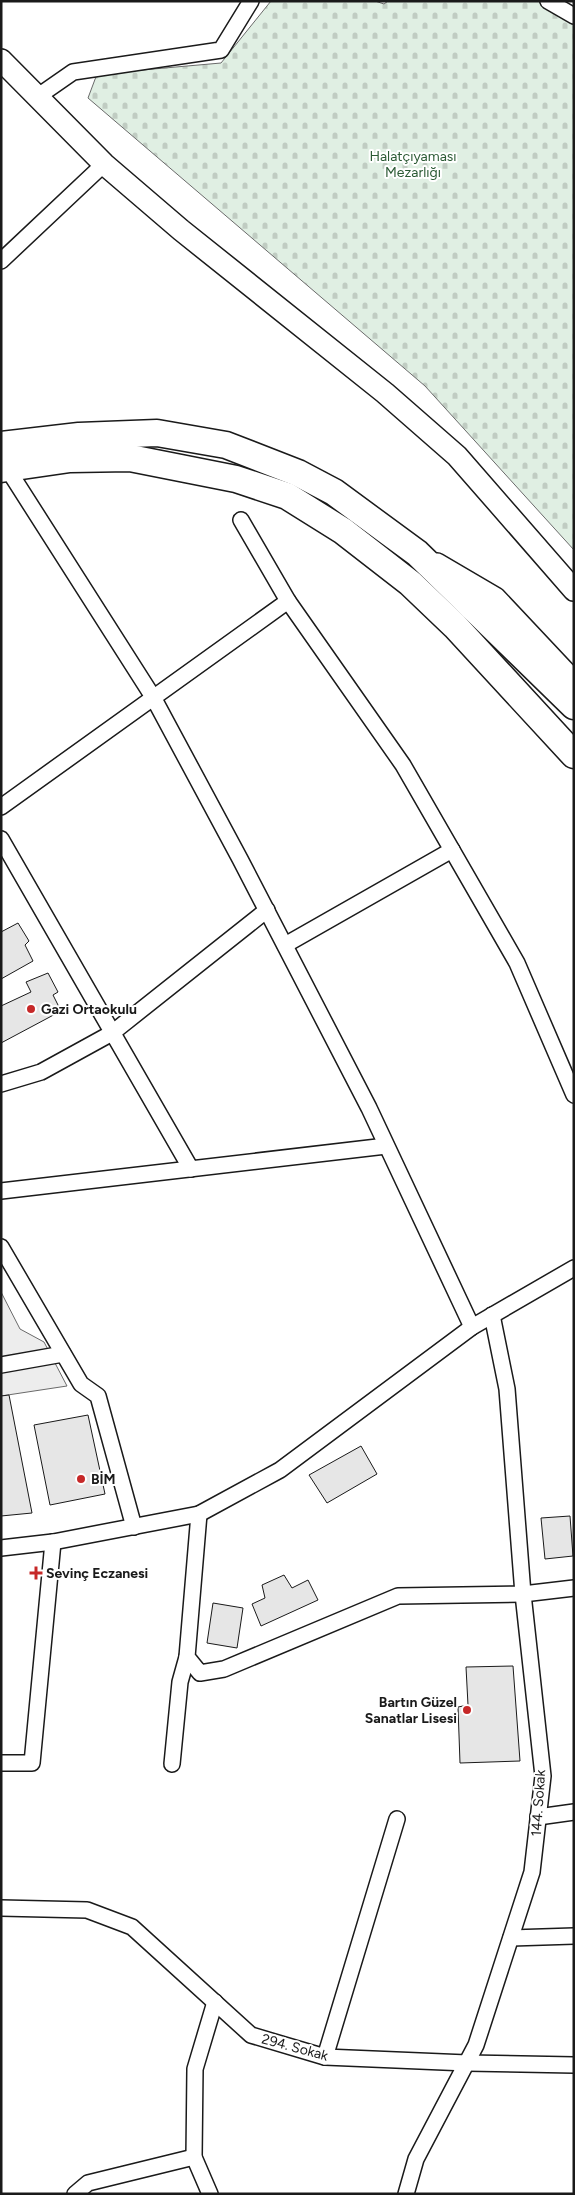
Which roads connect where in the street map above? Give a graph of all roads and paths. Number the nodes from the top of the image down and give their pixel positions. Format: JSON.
{"nodes":[{"id":1,"x":251,"y":1,"type":"edge"},
{"id":2,"x":548,"y":1,"type":"edge"},
{"id":3,"x":574,"y":16,"type":"edge"},
{"id":4,"x":1,"y":60,"type":"edge"},
{"id":5,"x":38,"y":97,"type":"junction"},
{"id":6,"x":104,"y":164,"type":"junction"},
{"id":7,"x":3,"y":254,"type":"edge"},
{"id":8,"x":3,"y":460,"type":"edge"},
{"id":9,"x":241,"y":520,"type":"dead end"},
{"id":10,"x":411,"y":548,"type":"junction"},
{"id":11,"x":574,"y":590,"type":"edge"},
{"id":12,"x":288,"y":601,"type":"junction"},
{"id":13,"x":574,"y":682,"type":"edge"},
{"id":14,"x":153,"y":697,"type":"junction"},
{"id":15,"x":574,"y":706,"type":"edge"},
{"id":16,"x":574,"y":755,"type":"edge"},
{"id":17,"x":1,"y":807,"type":"edge"},
{"id":18,"x":1,"y":839,"type":"edge"},
{"id":19,"x":452,"y":850,"type":"junction"},
{"id":20,"x":267,"y":910,"type":"junction"},
{"id":21,"x":284,"y":945,"type":"junction"},
{"id":22,"x":112,"y":1033,"type":"junction"},
{"id":23,"x":1,"y":1084,"type":"edge"},
{"id":24,"x":574,"y":1095,"type":"edge"},
{"id":25,"x":386,"y":1146,"type":"junction"},
{"id":26,"x":190,"y":1169,"type":"junction"},
{"id":27,"x":1,"y":1191,"type":"edge"},
{"id":28,"x":1,"y":1246,"type":"edge"},
{"id":29,"x":574,"y":1268,"type":"edge"},
{"id":30,"x":492,"y":1316,"type":"junction"},
{"id":31,"x":472,"y":1327,"type":"junction"},
{"id":32,"x":63,"y":1354,"type":"junction"},
{"id":33,"x":1,"y":1365,"type":"edge"},
{"id":34,"x":199,"y":1514,"type":"junction"},
{"id":35,"x":134,"y":1527,"type":"junction"},
{"id":36,"x":53,"y":1542,"type":"junction"},
{"id":37,"x":1,"y":1548,"type":"edge"},
{"id":38,"x":574,"y":1588,"type":"edge"},
{"id":39,"x":523,"y":1594,"type":"junction"},
{"id":40,"x":187,"y":1657,"type":"junction"},
{"id":41,"x":1,"y":1763,"type":"edge"},
{"id":42,"x":172,"y":1764,"type":"dead end"},
{"id":43,"x":574,"y":1812,"type":"edge"},
{"id":44,"x":538,"y":1817,"type":"junction"},
{"id":45,"x":398,"y":1819,"type":"dead end"},
{"id":46,"x":1,"y":1908,"type":"edge"},
{"id":47,"x":574,"y":1936,"type":"edge"},
{"id":48,"x":511,"y":1938,"type":"junction"},
{"id":49,"x":215,"y":2002,"type":"junction"},
{"id":50,"x":325,"y":2057,"type":"junction"},
{"id":51,"x":467,"y":2063,"type":"junction"},
{"id":52,"x":574,"y":2065,"type":"edge"},
{"id":53,"x":194,"y":2157,"type":"junction"},
{"id":54,"x":75,"y":2194,"type":"edge"},
{"id":55,"x":210,"y":2194,"type":"edge"},
{"id":56,"x":406,"y":2194,"type":"edge"}],
"edges":[{"from":1,"to":5,"type":"street"},
{"from":2,"to":3,"type":"street"},
{"from":4,"to":5,"type":"street"},
{"from":5,"to":6,"type":"street"},
{"from":6,"to":7,"type":"street"},
{"from":6,"to":11,"type":"street"},
{"from":8,"to":10,"type":"highway"},
{"from":8,"to":14,"type":"street"},
{"from":8,"to":16,"type":"highway"},
{"from":9,"to":12,"type":"street"},
{"from":10,"to":13,"type":"street"},
{"from":10,"to":15,"type":"highway"},
{"from":12,"to":14,"type":"street"},
{"from":12,"to":19,"type":"street"},
{"from":14,"to":17,"type":"street"},
{"from":14,"to":20,"type":"street"},
{"from":18,"to":22,"type":"street"},
{"from":19,"to":21,"type":"street"},
{"from":19,"to":24,"type":"street"},
{"from":20,"to":21,"type":"street"},
{"from":20,"to":22,"type":"street"},
{"from":21,"to":25,"type":"street"},
{"from":22,"to":23,"type":"street"},
{"from":22,"to":26,"type":"street"},
{"from":25,"to":26,"type":"street"},
{"from":25,"to":31,"type":"street"},
{"from":26,"to":27,"type":"street"},
{"from":28,"to":32,"type":"street"},
{"from":29,"to":30,"type":"street"},
{"from":30,"to":31,"type":"street"},
{"from":30,"to":39,"type":"street","name":"144. Sokak"},
{"from":31,"to":34,"type":"street"},
{"from":32,"to":33,"type":"street"},
{"from":32,"to":35,"type":"street"},
{"from":34,"to":35,"type":"street"},
{"from":34,"to":40,"type":"street"},
{"from":35,"to":36,"type":"street"},
{"from":36,"to":37,"type":"street"},
{"from":36,"to":41,"type":"street"},
{"from":38,"to":39,"type":"street"},
{"from":39,"to":40,"type":"street"},
{"from":39,"to":44,"type":"street","name":"144. Sokak"},
{"from":40,"to":42,"type":"street"},
{"from":43,"to":44,"type":"street"},
{"from":44,"to":48,"type":"street","name":"144. Sokak"},
{"from":45,"to":50,"type":"street"},
{"from":46,"to":49,"type":"street","name":"294. Sokak"},
{"from":47,"to":48,"type":"street"},
{"from":48,"to":51,"type":"street","name":"144. Sokak"},
{"from":49,"to":50,"type":"street","name":"294. Sokak"},
{"from":49,"to":53,"type":"street"},
{"from":50,"to":51,"type":"street","name":"294. Sokak"},
{"from":51,"to":52,"type":"street","name":"294. Sokak"},
{"from":51,"to":56,"type":"street","name":"144. Sokak"},
{"from":53,"to":54,"type":"street"},
{"from":53,"to":55,"type":"street"}]}
